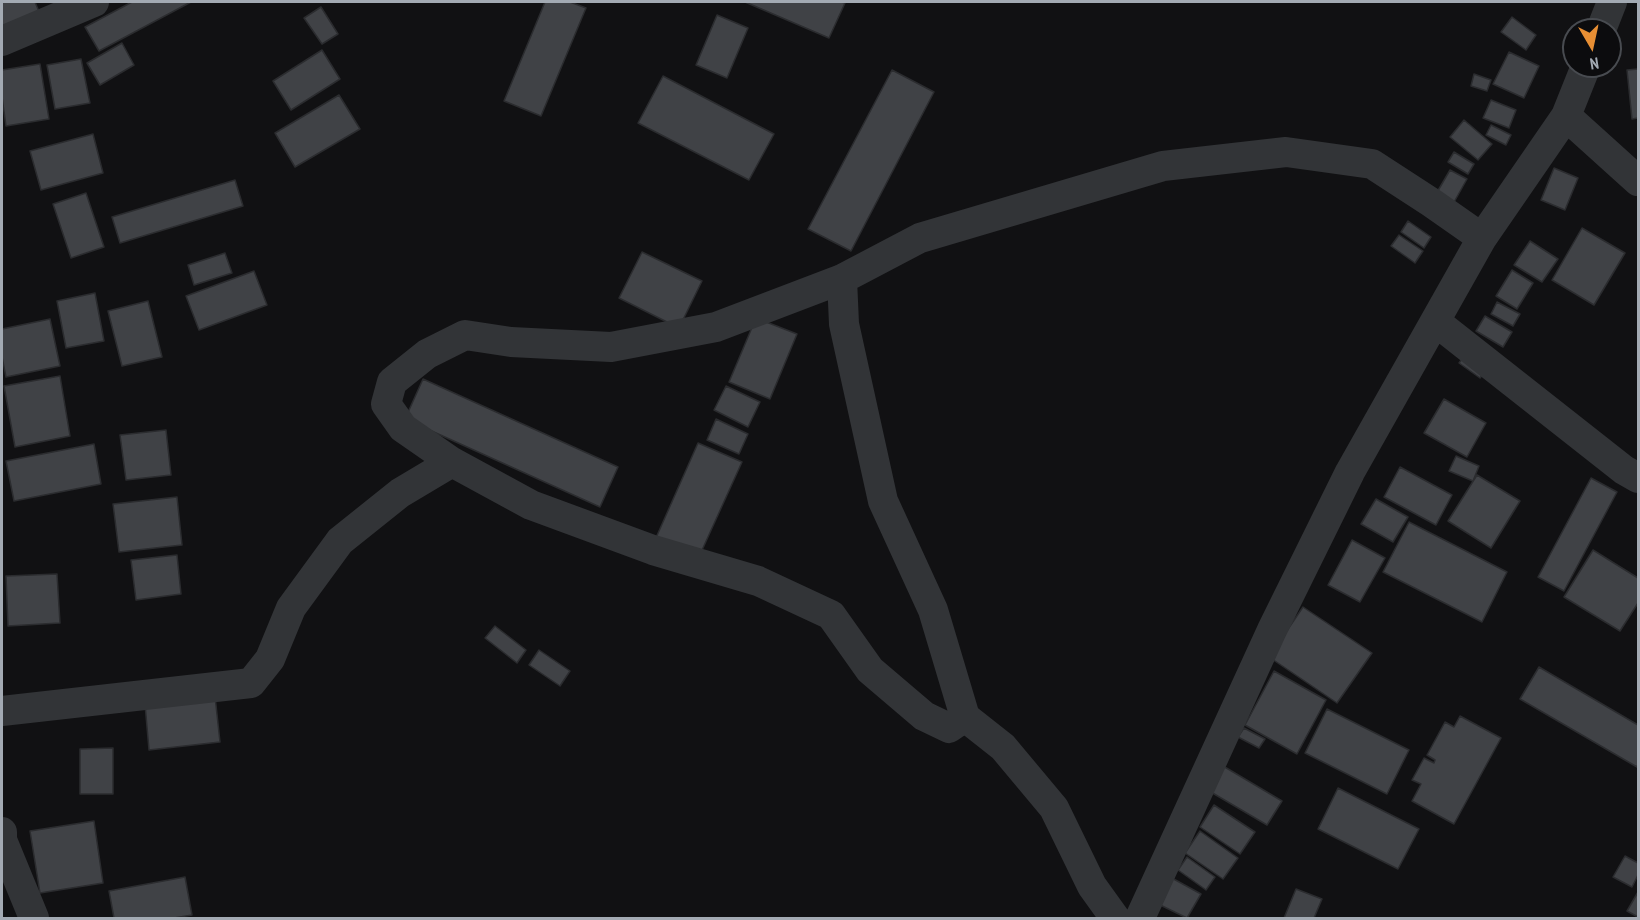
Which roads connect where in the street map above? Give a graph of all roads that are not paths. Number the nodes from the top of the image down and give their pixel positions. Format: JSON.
{"nodes":[{"id":1,"x":94,"y":2,"type":"edge"},
{"id":2,"x":1612,"y":2,"type":"edge"},
{"id":3,"x":1606,"y":18,"type":"edge"},
{"id":4,"x":2,"y":42,"type":"edge"},
{"id":5,"x":1581,"y":78,"type":"edge"},
{"id":6,"x":1566,"y":116,"type":"junction"},
{"id":7,"x":1638,"y":181,"type":"edge"},
{"id":8,"x":1482,"y":238,"type":"junction"},
{"id":9,"x":842,"y":279,"type":"junction"},
{"id":10,"x":1436,"y":322,"type":"junction"},
{"id":11,"x":452,"y":462,"type":"junction"},
{"id":12,"x":1638,"y":478,"type":"edge"},
{"id":13,"x":2,"y":711,"type":"edge"},
{"id":14,"x":965,"y":717,"type":"junction"},
{"id":15,"x":2,"y":832,"type":"edge"},
{"id":16,"x":34,"y":918,"type":"edge"},
{"id":17,"x":1115,"y":918,"type":"edge"},
{"id":18,"x":1140,"y":918,"type":"edge"}],
"edges":[{"from":1,"to":4,"type":"street"},
{"from":2,"to":3,"type":"street"},
{"from":5,"to":6,"type":"street"},
{"from":6,"to":7,"type":"street"},
{"from":6,"to":8,"type":"street"},
{"from":8,"to":9,"type":"street"},
{"from":8,"to":10,"type":"street"},
{"from":9,"to":11,"type":"street"},
{"from":9,"to":14,"type":"street"},
{"from":10,"to":12,"type":"street"},
{"from":10,"to":18,"type":"street"},
{"from":11,"to":13,"type":"street"},
{"from":11,"to":14,"type":"street"},
{"from":14,"to":17,"type":"street"},
{"from":15,"to":16,"type":"street"}]}
